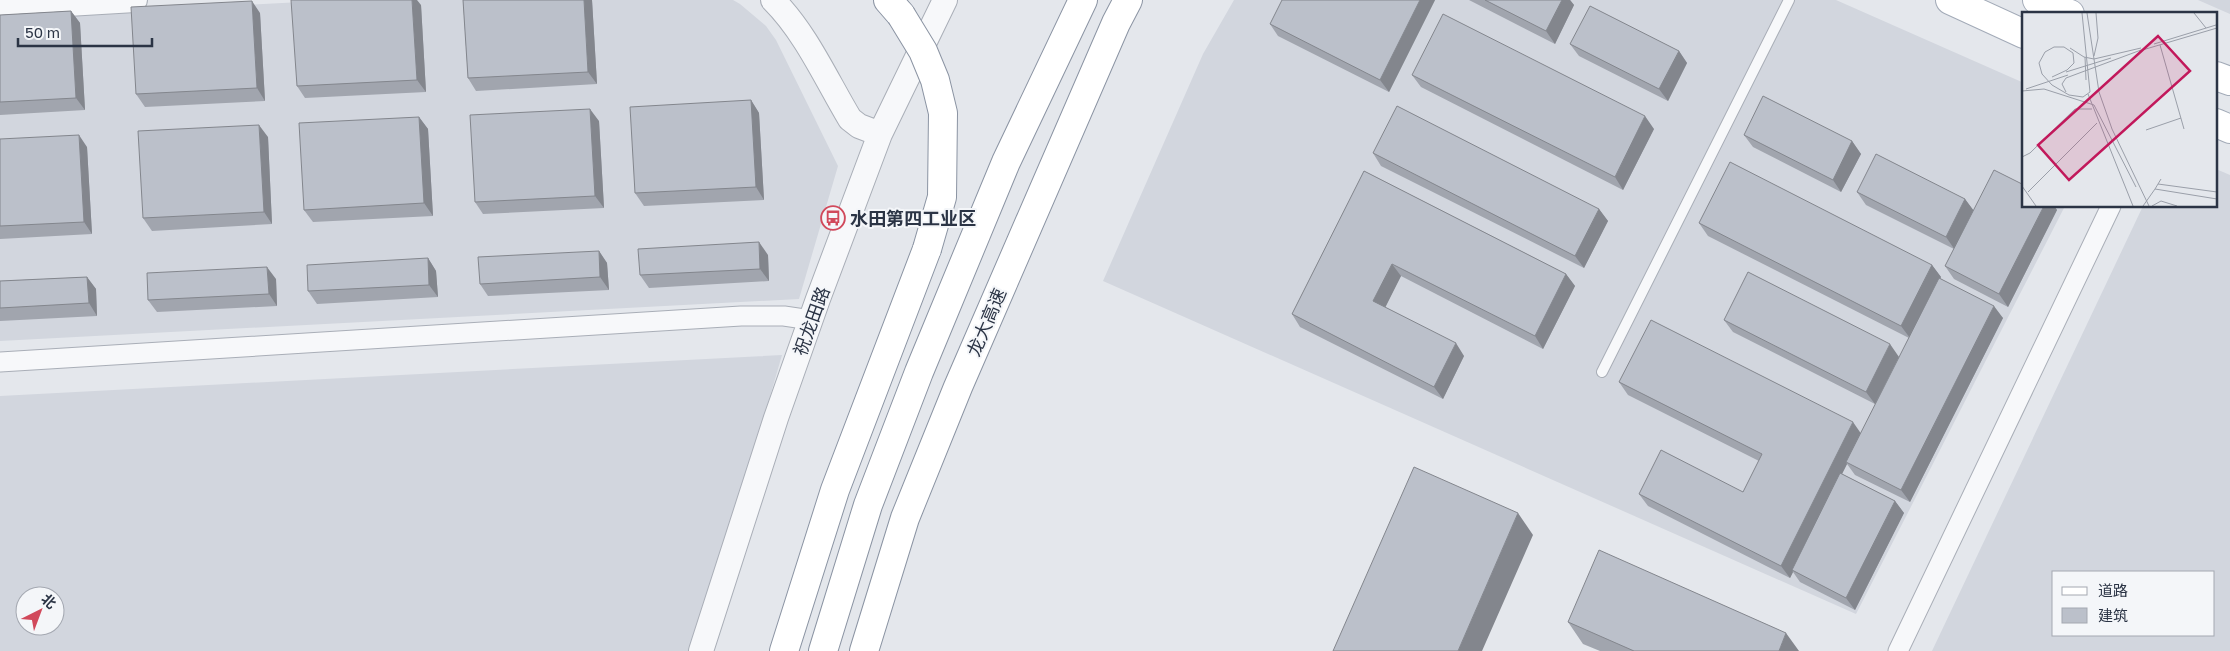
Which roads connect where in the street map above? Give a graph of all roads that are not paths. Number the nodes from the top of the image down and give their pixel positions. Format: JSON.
{"nodes":[{"id":1,"x":135,"y":0,"type":"edge"},
{"id":2,"x":773,"y":0,"type":"edge"},
{"id":3,"x":945,"y":0,"type":"edge"},
{"id":4,"x":1083,"y":0,"type":"edge"},
{"id":5,"x":1128,"y":0,"type":"edge"},
{"id":6,"x":1789,"y":0,"type":"edge"},
{"id":7,"x":1950,"y":0,"type":"edge"},
{"id":8,"x":2037,"y":0,"type":"edge"},
{"id":9,"x":895,"y":7,"type":"edge"},
{"id":10,"x":0,"y":8,"type":"edge"},
{"id":11,"x":2065,"y":12,"type":"edge"},
{"id":12,"x":2022,"y":33,"type":"edge"},
{"id":13,"x":2218,"y":77,"type":"edge"},
{"id":14,"x":2230,"y":81,"type":"edge"},
{"id":15,"x":2218,"y":124,"type":"edge"},
{"id":16,"x":2230,"y":129,"type":"edge"},
{"id":17,"x":880,"y":134,"type":"junction"},
{"id":18,"x":2110,"y":208,"type":"edge"},
{"id":19,"x":811,"y":320,"type":"junction"},
{"id":20,"x":0,"y":362,"type":"edge"},
{"id":21,"x":1602,"y":372,"type":"dead end"},
{"id":22,"x":702,"y":651,"type":"edge"},
{"id":23,"x":784,"y":651,"type":"edge"},
{"id":24,"x":823,"y":651,"type":"edge"},
{"id":25,"x":864,"y":651,"type":"edge"},
{"id":26,"x":1898,"y":651,"type":"edge"}],
"edges":[{"from":1,"to":10,"type":"street"},
{"from":2,"to":17,"type":"street"},
{"from":3,"to":17,"type":"street","name":"祝龙田路"},
{"from":4,"to":24,"type":"main road"},
{"from":5,"to":25,"type":"main road","name":"龙大高速"},
{"from":6,"to":21,"type":"lane"},
{"from":7,"to":12,"type":"main road"},
{"from":8,"to":11,"type":"main road"},
{"from":9,"to":23,"type":"main road","bridge":true},
{"from":13,"to":14,"type":"main road"},
{"from":15,"to":16,"type":"main road"},
{"from":17,"to":19,"type":"street","name":"祝龙田路"},
{"from":18,"to":26,"type":"street"},
{"from":19,"to":20,"type":"street"},
{"from":19,"to":22,"type":"street","name":"祝龙田路"}]}
